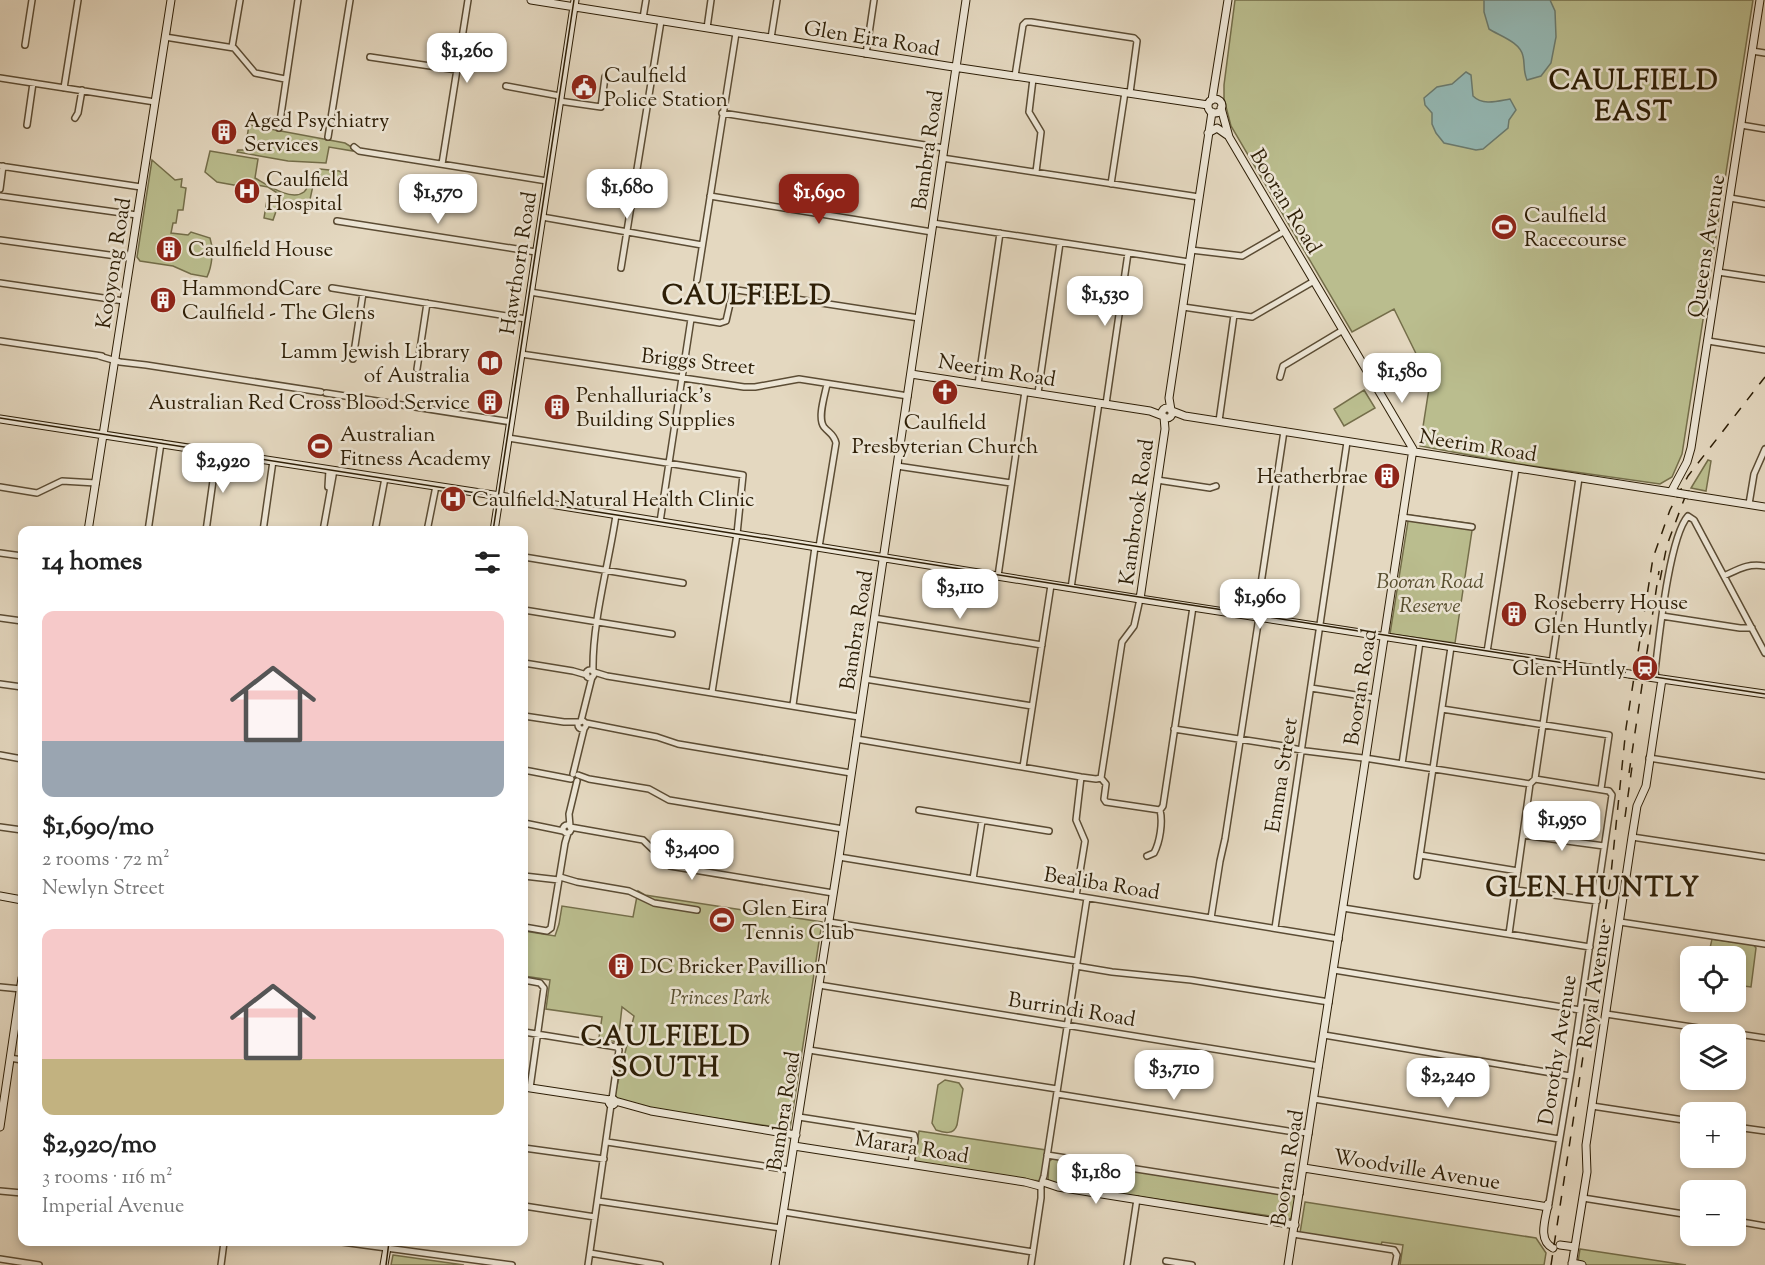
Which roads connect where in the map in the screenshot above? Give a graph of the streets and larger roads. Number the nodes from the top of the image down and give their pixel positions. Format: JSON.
{"nodes":[{"id":1,"x":32,"y":0,"type":"edge"},
{"id":2,"x":78,"y":0,"type":"edge"},
{"id":3,"x":171,"y":0,"type":"edge"},
{"id":4,"x":240,"y":0,"type":"edge"},
{"id":5,"x":298,"y":0,"type":"edge"},
{"id":6,"x":350,"y":0,"type":"edge"},
{"id":7,"x":468,"y":0,"type":"edge"},
{"id":8,"x":531,"y":0,"type":"edge"},
{"id":9,"x":646,"y":0,"type":"edge"},
{"id":10,"x":711,"y":0,"type":"edge"},
{"id":11,"x":777,"y":0,"type":"edge"},
{"id":12,"x":874,"y":0,"type":"edge"},
{"id":13,"x":966,"y":0,"type":"edge"},
{"id":14,"x":1228,"y":0,"type":"edge"},
{"id":15,"x":1760,"y":0,"type":"edge"},
{"id":16,"x":574,"y":3,"type":"edge"},
{"id":17,"x":643,"y":18,"type":"junction"},
{"id":18,"x":659,"y":20,"type":"junction"},
{"id":19,"x":706,"y":28,"type":"junction"},
{"id":20,"x":734,"y":32,"type":"junction"},
{"id":21,"x":165,"y":37,"type":"junction"},
{"id":22,"x":771,"y":38,"type":"junction"},
{"id":23,"x":25,"y":45,"type":"dead end"},
{"id":24,"x":232,"y":47,"type":"junction"},
{"id":25,"x":1752,"y":51,"type":"junction"},
{"id":26,"x":1765,"y":53,"type":"edge"},
{"id":27,"x":867,"y":54,"type":"junction"},
{"id":28,"x":370,"y":57,"type":"dead end"},
{"id":29,"x":956,"y":68,"type":"junction"},
{"id":30,"x":457,"y":70,"type":"junction"},
{"id":31,"x":1015,"y":76,"type":"junction"},
{"id":32,"x":605,"y":77,"type":"dead end"},
{"id":33,"x":0,"y":78,"type":"edge"},
{"id":34,"x":285,"y":79,"type":"junction"},
{"id":35,"x":1033,"y":79,"type":"junction"},
{"id":36,"x":33,"y":83,"type":"junction"},
{"id":37,"x":506,"y":86,"type":"dead end"},
{"id":38,"x":64,"y":88,"type":"junction"},
{"id":39,"x":82,"y":90,"type":"junction"},
{"id":40,"x":1127,"y":92,"type":"junction"},
{"id":41,"x":560,"y":98,"type":"junction"},
{"id":42,"x":155,"y":102,"type":"junction"},
{"id":43,"x":1214,"y":106,"type":"junction"},
{"id":44,"x":722,"y":113,"type":"junction"},
{"id":45,"x":75,"y":118,"type":"dead end"},
{"id":46,"x":27,"y":125,"type":"dead end"},
{"id":47,"x":1741,"y":125,"type":"junction"},
{"id":48,"x":279,"y":128,"type":"dead end"},
{"id":49,"x":1765,"y":129,"type":"edge"},
{"id":50,"x":1208,"y":133,"type":"junction"},
{"id":51,"x":328,"y":137,"type":"dead end"},
{"id":52,"x":1229,"y":137,"type":"junction"},
{"id":53,"x":354,"y":147,"type":"dead end"},
{"id":54,"x":944,"y":148,"type":"junction"},
{"id":55,"x":942,"y":158,"type":"junction"},
{"id":56,"x":442,"y":164,"type":"junction"},
{"id":57,"x":2,"y":166,"type":"edge"},
{"id":58,"x":1036,"y":172,"type":"junction"},
{"id":59,"x":547,"y":181,"type":"junction"},
{"id":60,"x":1111,"y":184,"type":"junction"},
{"id":61,"x":141,"y":187,"type":"junction"},
{"id":62,"x":0,"y":193,"type":"edge"},
{"id":63,"x":710,"y":196,"type":"junction"},
{"id":64,"x":1199,"y":197,"type":"junction"},
{"id":65,"x":1730,"y":198,"type":"junction"},
{"id":66,"x":1765,"y":204,"type":"edge"},
{"id":67,"x":137,"y":215,"type":"junction"},
{"id":68,"x":542,"y":218,"type":"junction"},
{"id":69,"x":337,"y":221,"type":"dead end"},
{"id":70,"x":933,"y":223,"type":"junction"},
{"id":71,"x":1285,"y":231,"type":"junction"},
{"id":72,"x":627,"y":232,"type":"junction"},
{"id":73,"x":932,"y":232,"type":"junction"},
{"id":74,"x":1000,"y":233,"type":"junction"},
{"id":75,"x":0,"y":238,"type":"edge"},
{"id":76,"x":702,"y":243,"type":"junction"},
{"id":77,"x":1060,"y":243,"type":"junction"},
{"id":78,"x":1191,"y":250,"type":"junction"},
{"id":79,"x":536,"y":252,"type":"junction"},
{"id":80,"x":1128,"y":253,"type":"junction"},
{"id":81,"x":131,"y":258,"type":"junction"},
{"id":82,"x":1190,"y":262,"type":"junction"},
{"id":83,"x":621,"y":268,"type":"dead end"},
{"id":84,"x":1718,"y":272,"type":"junction"},
{"id":85,"x":1765,"y":279,"type":"edge"},
{"id":86,"x":697,"y":280,"type":"dead end"},
{"id":87,"x":1314,"y":281,"type":"junction"},
{"id":88,"x":1,"y":282,"type":"edge"},
{"id":89,"x":332,"y":288,"type":"dead end"},
{"id":90,"x":363,"y":293,"type":"junction"},
{"id":91,"x":530,"y":294,"type":"junction"},
{"id":92,"x":124,"y":301,"type":"junction"},
{"id":93,"x":427,"y":303,"type":"junction"},
{"id":94,"x":1183,"y":307,"type":"junction"},
{"id":95,"x":1234,"y":315,"type":"junction"},
{"id":96,"x":919,"y":318,"type":"junction"},
{"id":97,"x":526,"y":319,"type":"junction"},
{"id":98,"x":691,"y":319,"type":"junction"},
{"id":99,"x":1343,"y":330,"type":"junction"},
{"id":100,"x":0,"y":341,"type":"edge"},
{"id":101,"x":1708,"y":341,"type":"junction"},
{"id":102,"x":1765,"y":350,"type":"edge"},
{"id":103,"x":521,"y":354,"type":"junction"},
{"id":104,"x":115,"y":359,"type":"junction"},
{"id":105,"x":353,"y":359,"type":"dead end"},
{"id":106,"x":417,"y":369,"type":"dead end"},
{"id":107,"x":911,"y":374,"type":"junction"},
{"id":108,"x":1280,"y":377,"type":"dead end"},
{"id":109,"x":682,"y":378,"type":"junction"},
{"id":110,"x":827,"y":384,"type":"junction"},
{"id":111,"x":978,"y":384,"type":"junction"},
{"id":112,"x":1025,"y":392,"type":"junction"},
{"id":113,"x":1038,"y":393,"type":"junction"},
{"id":114,"x":908,"y":396,"type":"junction"},
{"id":115,"x":1102,"y":403,"type":"junction"},
{"id":116,"x":1167,"y":413,"type":"junction"},
{"id":117,"x":0,"y":419,"type":"edge"},
{"id":118,"x":1219,"y":421,"type":"junction"},
{"id":119,"x":511,"y":422,"type":"junction"},
{"id":120,"x":1284,"y":431,"type":"junction"},
{"id":121,"x":103,"y":434,"type":"junction"},
{"id":122,"x":508,"y":438,"type":"junction"},
{"id":123,"x":1347,"y":442,"type":"junction"},
{"id":124,"x":161,"y":443,"type":"junction"},
{"id":125,"x":1765,"y":449,"type":"edge"},
{"id":126,"x":217,"y":452,"type":"junction"},
{"id":127,"x":1413,"y":452,"type":"junction"},
{"id":128,"x":273,"y":461,"type":"junction"},
{"id":129,"x":669,"y":463,"type":"junction"},
{"id":130,"x":897,"y":466,"type":"junction"},
{"id":131,"x":1516,"y":468,"type":"junction"},
{"id":132,"x":332,"y":470,"type":"junction"},
{"id":133,"x":383,"y":478,"type":"junction"},
{"id":134,"x":1579,"y":478,"type":"junction"},
{"id":135,"x":1157,"y":480,"type":"junction"},
{"id":136,"x":1011,"y":483,"type":"junction"},
{"id":137,"x":95,"y":485,"type":"junction"},
{"id":138,"x":434,"y":486,"type":"junction"},
{"id":139,"x":1216,"y":486,"type":"dead end"},
{"id":140,"x":0,"y":487,"type":"edge"},
{"id":141,"x":1674,"y":493,"type":"junction"},
{"id":142,"x":499,"y":496,"type":"junction"},
{"id":143,"x":1749,"y":504,"type":"junction"},
{"id":144,"x":1765,"y":507,"type":"edge"},
{"id":145,"x":614,"y":514,"type":"junction"},
{"id":146,"x":1402,"y":517,"type":"junction"},
{"id":147,"x":660,"y":522,"type":"junction"},
{"id":148,"x":89,"y":526,"type":"edge"},
{"id":149,"x":149,"y":526,"type":"edge"},
{"id":150,"x":207,"y":526,"type":"edge"},
{"id":151,"x":264,"y":526,"type":"edge"},
{"id":152,"x":324,"y":526,"type":"edge"},
{"id":153,"x":376,"y":526,"type":"edge"},
{"id":154,"x":428,"y":526,"type":"edge"},
{"id":155,"x":495,"y":526,"type":"edge"},
{"id":156,"x":1472,"y":527,"type":"dead end"},
{"id":157,"x":735,"y":534,"type":"junction"},
{"id":158,"x":817,"y":547,"type":"junction"},
{"id":159,"x":0,"y":553,"type":"edge"},
{"id":160,"x":18,"y":555,"type":"edge"},
{"id":161,"x":528,"y":558,"type":"edge"},
{"id":162,"x":884,"y":558,"type":"junction"},
{"id":163,"x":1765,"y":566,"type":"edge"},
{"id":164,"x":606,"y":570,"type":"junction"},
{"id":165,"x":998,"y":576,"type":"junction"},
{"id":166,"x":1724,"y":576,"type":"junction"},
{"id":167,"x":683,"y":583,"type":"dead end"},
{"id":168,"x":1051,"y":585,"type":"junction"},
{"id":169,"x":1071,"y":588,"type":"junction"},
{"id":170,"x":1140,"y":599,"type":"junction"},
{"id":171,"x":1193,"y":607,"type":"junction"},
{"id":172,"x":528,"y":611,"type":"edge"},
{"id":173,"x":1662,"y":616,"type":"junction"},
{"id":174,"x":1257,"y":617,"type":"junction"},
{"id":175,"x":0,"y":618,"type":"edge"},
{"id":176,"x":874,"y":618,"type":"junction"},
{"id":177,"x":18,"y":620,"type":"edge"},
{"id":178,"x":598,"y":622,"type":"junction"},
{"id":179,"x":1320,"y":627,"type":"junction"},
{"id":180,"x":1752,"y":628,"type":"junction"},
{"id":181,"x":672,"y":634,"type":"dead end"},
{"id":182,"x":1384,"y":637,"type":"junction"},
{"id":183,"x":1420,"y":642,"type":"junction"},
{"id":184,"x":1042,"y":645,"type":"junction"},
{"id":185,"x":1451,"y":647,"type":"junction"},
{"id":186,"x":1487,"y":652,"type":"junction"},
{"id":187,"x":1765,"y":653,"type":"edge"},
{"id":188,"x":1551,"y":662,"type":"junction"},
{"id":189,"x":528,"y":664,"type":"edge"},
{"id":190,"x":591,"y":674,"type":"junction"},
{"id":191,"x":865,"y":679,"type":"junction"},
{"id":192,"x":1659,"y":679,"type":"junction"},
{"id":193,"x":0,"y":684,"type":"edge"},
{"id":194,"x":18,"y":686,"type":"edge"},
{"id":195,"x":1311,"y":688,"type":"junction"},
{"id":196,"x":712,"y":692,"type":"junction"},
{"id":197,"x":1765,"y":694,"type":"edge"},
{"id":198,"x":1375,"y":698,"type":"junction"},
{"id":199,"x":793,"y":705,"type":"junction"},
{"id":200,"x":1032,"y":706,"type":"junction"},
{"id":201,"x":1442,"y":709,"type":"junction"},
{"id":202,"x":860,"y":715,"type":"junction"},
{"id":203,"x":528,"y":717,"type":"edge"},
{"id":204,"x":1542,"y":724,"type":"junction"},
{"id":205,"x":583,"y":725,"type":"junction"},
{"id":206,"x":1174,"y":729,"type":"junction"},
{"id":207,"x":856,"y":740,"type":"junction"},
{"id":208,"x":1240,"y":740,"type":"junction"},
{"id":209,"x":1302,"y":749,"type":"junction"},
{"id":210,"x":0,"y":755,"type":"edge"},
{"id":211,"x":18,"y":758,"type":"edge"},
{"id":212,"x":1650,"y":758,"type":"junction"},
{"id":213,"x":1366,"y":759,"type":"junction"},
{"id":214,"x":1402,"y":764,"type":"junction"},
{"id":215,"x":1023,"y":767,"type":"junction"},
{"id":216,"x":1433,"y":769,"type":"junction"},
{"id":217,"x":528,"y":771,"type":"edge"},
{"id":218,"x":851,"y":771,"type":"junction"},
{"id":219,"x":1765,"y":776,"type":"edge"},
{"id":220,"x":575,"y":777,"type":"junction"},
{"id":221,"x":1081,"y":777,"type":"junction"},
{"id":222,"x":1101,"y":778,"type":"junction"},
{"id":223,"x":1534,"y":778,"type":"junction"},
{"id":224,"x":1530,"y":784,"type":"junction"},
{"id":225,"x":1600,"y":789,"type":"junction"},
{"id":226,"x":919,"y":810,"type":"dead end"},
{"id":227,"x":1160,"y":810,"type":"junction"},
{"id":228,"x":982,"y":820,"type":"junction"},
{"id":229,"x":528,"y":824,"type":"edge"},
{"id":230,"x":0,"y":826,"type":"edge"},
{"id":231,"x":843,"y":827,"type":"junction"},
{"id":232,"x":18,"y":829,"type":"edge"},
{"id":233,"x":567,"y":829,"type":"junction"},
{"id":234,"x":1049,"y":831,"type":"dead end"},
{"id":235,"x":1523,"y":835,"type":"junction"},
{"id":236,"x":1632,"y":837,"type":"junction"},
{"id":237,"x":1604,"y":846,"type":"junction"},
{"id":238,"x":1420,"y":855,"type":"junction"},
{"id":239,"x":1147,"y":856,"type":"dead end"},
{"id":240,"x":1765,"y":857,"type":"edge"},
{"id":241,"x":839,"y":858,"type":"junction"},
{"id":242,"x":1518,"y":871,"type":"junction"},
{"id":243,"x":1417,"y":876,"type":"dead end"},
{"id":244,"x":528,"y":877,"type":"edge"},
{"id":245,"x":973,"y":879,"type":"junction"},
{"id":246,"x":559,"y":880,"type":"junction"},
{"id":247,"x":1516,"y":890,"type":"junction"},
{"id":248,"x":833,"y":891,"type":"junction"},
{"id":249,"x":0,"y":896,"type":"edge"},
{"id":250,"x":1076,"y":896,"type":"junction"},
{"id":251,"x":18,"y":898,"type":"edge"},
{"id":252,"x":1087,"y":898,"type":"junction"},
{"id":253,"x":1597,"y":901,"type":"junction"},
{"id":254,"x":1343,"y":907,"type":"junction"},
{"id":255,"x":697,"y":910,"type":"dead end"},
{"id":256,"x":1211,"y":918,"type":"junction"},
{"id":257,"x":829,"y":922,"type":"junction"},
{"id":258,"x":1620,"y":922,"type":"junction"},
{"id":259,"x":528,"y":928,"type":"edge"},
{"id":260,"x":1275,"y":928,"type":"junction"},
{"id":261,"x":1509,"y":934,"type":"junction"},
{"id":262,"x":1339,"y":939,"type":"junction"},
{"id":263,"x":1765,"y":944,"type":"edge"},
{"id":264,"x":1590,"y":946,"type":"junction"},
{"id":265,"x":1076,"y":964,"type":"junction"},
{"id":266,"x":1334,"y":972,"type":"junction"},
{"id":267,"x":528,"y":981,"type":"edge"},
{"id":268,"x":819,"y":985,"type":"junction"},
{"id":269,"x":0,"y":987,"type":"edge"},
{"id":270,"x":18,"y":990,"type":"edge"},
{"id":271,"x":1329,"y":1002,"type":"junction"},
{"id":272,"x":18,"y":1010,"type":"edge"},
{"id":273,"x":1580,"y":1010,"type":"junction"},
{"id":274,"x":1606,"y":1014,"type":"junction"},
{"id":275,"x":1067,"y":1025,"type":"junction"},
{"id":276,"x":528,"y":1033,"type":"edge"},
{"id":277,"x":538,"y":1034,"type":"junction"},
{"id":278,"x":1324,"y":1036,"type":"junction"},
{"id":279,"x":1765,"y":1038,"type":"edge"},
{"id":280,"x":809,"y":1050,"type":"junction"},
{"id":281,"x":11,"y":1057,"type":"junction"},
{"id":282,"x":18,"y":1058,"type":"edge"},
{"id":283,"x":1319,"y":1066,"type":"junction"},
{"id":284,"x":1570,"y":1074,"type":"junction"},
{"id":285,"x":528,"y":1079,"type":"edge"},
{"id":286,"x":528,"y":1088,"type":"edge"},
{"id":287,"x":1057,"y":1092,"type":"junction"},
{"id":288,"x":1314,"y":1100,"type":"junction"},
{"id":289,"x":612,"y":1102,"type":"junction"},
{"id":290,"x":1592,"y":1106,"type":"junction"},
{"id":291,"x":799,"y":1117,"type":"junction"},
{"id":292,"x":1680,"y":1119,"type":"edge"},
{"id":293,"x":0,"y":1127,"type":"edge"},
{"id":294,"x":1746,"y":1128,"type":"edge"},
{"id":295,"x":1765,"y":1131,"type":"edge"},
{"id":296,"x":796,"y":1135,"type":"junction"},
{"id":297,"x":1309,"y":1135,"type":"junction"},
{"id":298,"x":1559,"y":1139,"type":"junction"},
{"id":299,"x":607,"y":1142,"type":"junction"},
{"id":300,"x":794,"y":1146,"type":"junction"},
{"id":301,"x":528,"y":1149,"type":"edge"},
{"id":302,"x":1047,"y":1155,"type":"junction"},
{"id":303,"x":604,"y":1159,"type":"junction"},
{"id":304,"x":911,"y":1164,"type":"junction"},
{"id":305,"x":1304,"y":1168,"type":"junction"},
{"id":306,"x":790,"y":1170,"type":"junction"},
{"id":307,"x":1043,"y":1184,"type":"junction"},
{"id":308,"x":2,"y":1190,"type":"edge"},
{"id":309,"x":18,"y":1192,"type":"edge"},
{"id":310,"x":1299,"y":1194,"type":"junction"},
{"id":311,"x":1583,"y":1198,"type":"junction"},
{"id":312,"x":1137,"y":1199,"type":"junction"},
{"id":313,"x":598,"y":1201,"type":"junction"},
{"id":314,"x":1548,"y":1205,"type":"junction"},
{"id":315,"x":528,"y":1207,"type":"edge"},
{"id":316,"x":783,"y":1213,"type":"junction"},
{"id":317,"x":1680,"y":1213,"type":"edge"},
{"id":318,"x":595,"y":1217,"type":"junction"},
{"id":319,"x":1295,"y":1223,"type":"junction"},
{"id":320,"x":1746,"y":1223,"type":"edge"},
{"id":321,"x":1765,"y":1226,"type":"edge"},
{"id":322,"x":781,"y":1228,"type":"junction"},
{"id":323,"x":1293,"y":1234,"type":"junction"},
{"id":324,"x":223,"y":1246,"type":"edge"},
{"id":325,"x":388,"y":1246,"type":"edge"},
{"id":326,"x":394,"y":1246,"type":"edge"},
{"id":327,"x":1575,"y":1249,"type":"junction"},
{"id":328,"x":1033,"y":1252,"type":"junction"},
{"id":329,"x":590,"y":1253,"type":"junction"},
{"id":330,"x":0,"y":1259,"type":"edge"},
{"id":331,"x":1166,"y":1261,"type":"dead end"},
{"id":332,"x":1572,"y":1264,"type":"edge"},
{"id":333,"x":39,"y":1265,"type":"edge"},
{"id":334,"x":221,"y":1265,"type":"edge"},
{"id":335,"x":384,"y":1265,"type":"edge"},
{"id":336,"x":512,"y":1265,"type":"edge"},
{"id":337,"x":588,"y":1265,"type":"edge"},
{"id":338,"x":660,"y":1265,"type":"edge"},
{"id":339,"x":775,"y":1265,"type":"edge"},
{"id":340,"x":1031,"y":1265,"type":"edge"},
{"id":341,"x":1127,"y":1265,"type":"edge"},
{"id":342,"x":1192,"y":1265,"type":"edge"},
{"id":343,"x":1288,"y":1265,"type":"edge"},
{"id":344,"x":1395,"y":1265,"type":"edge"},
{"id":345,"x":1582,"y":1265,"type":"edge"}],
"edges":[{"from":1,"to":23,"type":"street"},
{"from":2,"to":38,"type":"street"},
{"from":3,"to":21,"type":"street","name":"Kooyong Road"},
{"from":4,"to":24,"type":"street"},
{"from":5,"to":34,"type":"street"},
{"from":6,"to":51,"type":"street"},
{"from":7,"to":30,"type":"street"},
{"from":8,"to":16,"type":"street","name":"Glen Eira Road"},
{"from":9,"to":17,"type":"street"},
{"from":10,"to":19,"type":"street"},
{"from":11,"to":22,"type":"street"},
{"from":12,"to":27,"type":"street"},
{"from":13,"to":29,"type":"street","name":"Bambra Road"},
{"from":14,"to":43,"type":"street","name":"Kambrook Road"},
{"from":15,"to":25,"type":"street","name":"Queens Avenue"},
{"from":16,"to":17,"type":"street","name":"Glen Eira Road"},
{"from":16,"to":41,"type":"street","name":"Hawthorn Road"},
{"from":17,"to":18,"type":"street","name":"Glen Eira Road"},
{"from":18,"to":19,"type":"street","name":"Glen Eira Road"},
{"from":18,"to":72,"type":"street"},
{"from":19,"to":20,"type":"street","name":"Glen Eira Road"},
{"from":20,"to":22,"type":"street","name":"Glen Eira Road"},
{"from":20,"to":44,"type":"street"},
{"from":21,"to":24,"type":"street"},
{"from":21,"to":42,"type":"street","name":"Kooyong Road"},
{"from":22,"to":27,"type":"street","name":"Glen Eira Road"},
{"from":24,"to":34,"type":"street"},
{"from":25,"to":26,"type":"street"},
{"from":25,"to":47,"type":"street","name":"Queens Avenue"},
{"from":27,"to":29,"type":"street","name":"Glen Eira Road"},
{"from":28,"to":30,"type":"street"},
{"from":29,"to":31,"type":"street","name":"Glen Eira Road"},
{"from":29,"to":54,"type":"street","name":"Bambra Road"},
{"from":30,"to":56,"type":"street"},
{"from":31,"to":35,"type":"street","name":"Glen Eira Road"},
{"from":31,"to":40,"type":"street"},
{"from":32,"to":41,"type":"street"},
{"from":33,"to":36,"type":"street"},
{"from":34,"to":48,"type":"street"},
{"from":35,"to":40,"type":"street","name":"Glen Eira Road"},
{"from":35,"to":58,"type":"street"},
{"from":36,"to":38,"type":"street"},
{"from":36,"to":46,"type":"street"},
{"from":37,"to":41,"type":"street"},
{"from":38,"to":39,"type":"street"},
{"from":39,"to":42,"type":"street"},
{"from":39,"to":45,"type":"street"},
{"from":40,"to":43,"type":"street","name":"Glen Eira Road"},
{"from":40,"to":60,"type":"street"},
{"from":41,"to":59,"type":"street","name":"Hawthorn Road"},
{"from":42,"to":61,"type":"street","name":"Kooyong Road"},
{"from":43,"to":50,"type":"street","name":"Kambrook Road"},
{"from":43,"to":52,"type":"street","name":"Booran Road"},
{"from":44,"to":54,"type":"street"},
{"from":44,"to":63,"type":"street"},
{"from":47,"to":49,"type":"street"},
{"from":47,"to":65,"type":"street","name":"Queens Avenue"},
{"from":50,"to":52,"type":"street"},
{"from":50,"to":64,"type":"street","name":"Kambrook Road"},
{"from":52,"to":71,"type":"street","name":"Booran Road"},
{"from":53,"to":56,"type":"street"},
{"from":54,"to":55,"type":"street","name":"Bambra Road"},
{"from":55,"to":58,"type":"street"},
{"from":55,"to":70,"type":"street","name":"Bambra Road"},
{"from":56,"to":59,"type":"street"},
{"from":57,"to":61,"type":"street"},
{"from":57,"to":62,"type":"street"},
{"from":58,"to":60,"type":"street"},
{"from":59,"to":68,"type":"street","name":"Hawthorn Road"},
{"from":60,"to":64,"type":"street"},
{"from":61,"to":67,"type":"street","name":"Kooyong Road"},
{"from":62,"to":67,"type":"street"},
{"from":63,"to":73,"type":"street"},
{"from":63,"to":76,"type":"street"},
{"from":64,"to":78,"type":"street","name":"Kambrook Road"},
{"from":65,"to":66,"type":"street"},
{"from":65,"to":84,"type":"street","name":"Queens Avenue"},
{"from":67,"to":81,"type":"street","name":"Kooyong Road"},
{"from":68,"to":72,"type":"street"},
{"from":68,"to":79,"type":"street","name":"Hawthorn Road"},
{"from":69,"to":79,"type":"street"},
{"from":70,"to":73,"type":"street","name":"Bambra Road"},
{"from":70,"to":74,"type":"street"},
{"from":71,"to":78,"type":"street"},
{"from":71,"to":87,"type":"street","name":"Booran Road"},
{"from":72,"to":76,"type":"street"},
{"from":72,"to":83,"type":"street"},
{"from":73,"to":96,"type":"street","name":"Bambra Road"},
{"from":74,"to":77,"type":"street"},
{"from":74,"to":111,"type":"street"},
{"from":75,"to":81,"type":"street"},
{"from":76,"to":86,"type":"street"},
{"from":77,"to":80,"type":"street"},
{"from":77,"to":113,"type":"street"},
{"from":78,"to":82,"type":"street","name":"Kambrook Road"},
{"from":79,"to":91,"type":"street","name":"Hawthorn Road"},
{"from":80,"to":82,"type":"street"},
{"from":80,"to":115,"type":"street"},
{"from":81,"to":92,"type":"street","name":"Kooyong Road"},
{"from":82,"to":94,"type":"street","name":"Kambrook Road"},
{"from":84,"to":85,"type":"street"},
{"from":84,"to":101,"type":"street","name":"Queens Avenue"},
{"from":87,"to":95,"type":"street"},
{"from":87,"to":99,"type":"street","name":"Booran Road"},
{"from":88,"to":92,"type":"street"},
{"from":89,"to":90,"type":"street"},
{"from":90,"to":93,"type":"street"},
{"from":90,"to":105,"type":"street"},
{"from":91,"to":97,"type":"street","name":"Hawthorn Road"},
{"from":91,"to":98,"type":"street"},
{"from":92,"to":104,"type":"street","name":"Kooyong Road"},
{"from":93,"to":97,"type":"street"},
{"from":93,"to":106,"type":"street"},
{"from":94,"to":95,"type":"street"},
{"from":94,"to":116,"type":"street","name":"Kambrook Road"},
{"from":95,"to":118,"type":"street"},
{"from":96,"to":98,"type":"street"},
{"from":96,"to":107,"type":"street","name":"Bambra Road"},
{"from":97,"to":103,"type":"street","name":"Hawthorn Road"},
{"from":98,"to":109,"type":"street"},
{"from":99,"to":108,"type":"street"},
{"from":99,"to":127,"type":"street","name":"Booran Road"},
{"from":100,"to":104,"type":"street"},
{"from":101,"to":102,"type":"street"},
{"from":101,"to":141,"type":"street","name":"Queens Avenue"},
{"from":103,"to":109,"type":"street","name":"Briggs Street"},
{"from":103,"to":119,"type":"street","name":"Hawthorn Road"},
{"from":104,"to":119,"type":"street"},
{"from":104,"to":121,"type":"street","name":"Kooyong Road"},
{"from":107,"to":111,"type":"street","name":"Neerim Road"},
{"from":107,"to":114,"type":"street","name":"Bambra Road"},
{"from":109,"to":110,"type":"street","name":"Briggs Street"},
{"from":109,"to":129,"type":"street"},
{"from":110,"to":114,"type":"street","name":"Briggs Street"},
{"from":110,"to":158,"type":"street"},
{"from":111,"to":112,"type":"street","name":"Neerim Road"},
{"from":112,"to":113,"type":"street","name":"Neerim Road"},
{"from":112,"to":136,"type":"street"},
{"from":113,"to":115,"type":"street","name":"Neerim Road"},
{"from":114,"to":130,"type":"street","name":"Bambra Road"},
{"from":115,"to":116,"type":"street","name":"Neerim Road"},
{"from":115,"to":169,"type":"street"},
{"from":116,"to":118,"type":"street","name":"Neerim Road"},
{"from":116,"to":135,"type":"street","name":"Kambrook Road"},
{"from":117,"to":121,"type":"street"},
{"from":118,"to":120,"type":"street","name":"Neerim Road"},
{"from":119,"to":122,"type":"street","name":"Hawthorn Road"},
{"from":120,"to":123,"type":"street","name":"Neerim Road"},
{"from":120,"to":174,"type":"street"},
{"from":121,"to":124,"type":"street"},
{"from":121,"to":137,"type":"street","name":"Kooyong Road"},
{"from":122,"to":129,"type":"street"},
{"from":122,"to":142,"type":"street","name":"Hawthorn Road"},
{"from":123,"to":127,"type":"street","name":"Neerim Road"},
{"from":123,"to":179,"type":"street","name":"Emma Street"},
{"from":124,"to":126,"type":"street"},
{"from":124,"to":149,"type":"street"},
{"from":125,"to":143,"type":"street"},
{"from":126,"to":128,"type":"street"},
{"from":126,"to":150,"type":"street"},
{"from":127,"to":131,"type":"street","name":"Neerim Road"},
{"from":127,"to":146,"type":"street","name":"Booran Road"},
{"from":128,"to":132,"type":"street"},
{"from":128,"to":151,"type":"street"},
{"from":129,"to":147,"type":"street"},
{"from":129,"to":157,"type":"street"},
{"from":130,"to":136,"type":"street"},
{"from":130,"to":162,"type":"street","name":"Bambra Road"},
{"from":131,"to":134,"type":"street","name":"Neerim Road"},
{"from":131,"to":186,"type":"street"},
{"from":132,"to":133,"type":"street"},
{"from":132,"to":152,"type":"street"},
{"from":133,"to":138,"type":"street"},
{"from":133,"to":153,"type":"street"},
{"from":134,"to":141,"type":"street","name":"Neerim Road"},
{"from":134,"to":188,"type":"street"},
{"from":135,"to":139,"type":"street"},
{"from":135,"to":170,"type":"street","name":"Kambrook Road"},
{"from":136,"to":165,"type":"street"},
{"from":137,"to":140,"type":"street"},
{"from":137,"to":148,"type":"street","name":"Kooyong Road"},
{"from":138,"to":142,"type":"street"},
{"from":138,"to":154,"type":"street"},
{"from":141,"to":143,"type":"street","name":"Neerim Road","bridge":true},
{"from":142,"to":145,"type":"street"},
{"from":142,"to":155,"type":"street","name":"Hawthorn Road"},
{"from":143,"to":144,"type":"street","name":"Neerim Road"},
{"from":145,"to":147,"type":"street"},
{"from":145,"to":164,"type":"street"},
{"from":146,"to":156,"type":"street"},
{"from":146,"to":182,"type":"street","name":"Booran Road"},
{"from":147,"to":157,"type":"street"},
{"from":157,"to":158,"type":"street"},
{"from":157,"to":196,"type":"street"},
{"from":158,"to":162,"type":"street"},
{"from":158,"to":199,"type":"street"},
{"from":159,"to":160,"type":"street"},
{"from":161,"to":164,"type":"street"},
{"from":162,"to":165,"type":"street"},
{"from":162,"to":176,"type":"street","name":"Bambra Road"},
{"from":163,"to":166,"type":"street"},
{"from":164,"to":167,"type":"street"},
{"from":164,"to":178,"type":"street"},
{"from":165,"to":168,"type":"street"},
{"from":166,"to":173,"type":"street"},
{"from":166,"to":180,"type":"street"},
{"from":168,"to":169,"type":"street"},
{"from":168,"to":184,"type":"street"},
{"from":169,"to":170,"type":"street"},
{"from":170,"to":171,"type":"street"},
{"from":170,"to":222,"type":"street"},
{"from":171,"to":174,"type":"street"},
{"from":171,"to":206,"type":"street"},
{"from":172,"to":178,"type":"street"},
{"from":173,"to":180,"type":"street"},
{"from":173,"to":192,"type":"street"},
{"from":174,"to":179,"type":"street"},
{"from":174,"to":208,"type":"street"},
{"from":175,"to":177,"type":"street"},
{"from":176,"to":184,"type":"street"},
{"from":176,"to":191,"type":"street","name":"Bambra Road"},
{"from":178,"to":181,"type":"street"},
{"from":178,"to":190,"type":"street"},
{"from":179,"to":182,"type":"street"},
{"from":179,"to":195,"type":"street","name":"Emma Street"},
{"from":180,"to":187,"type":"street"},
{"from":182,"to":183,"type":"street"},
{"from":182,"to":198,"type":"street","name":"Booran Road"},
{"from":183,"to":185,"type":"street"},
{"from":183,"to":214,"type":"street"},
{"from":184,"to":200,"type":"street"},
{"from":185,"to":186,"type":"street"},
{"from":185,"to":201,"type":"street"},
{"from":186,"to":188,"type":"street"},
{"from":188,"to":192,"type":"street","bridge":true},
{"from":188,"to":204,"type":"street"},
{"from":189,"to":190,"type":"street"},
{"from":190,"to":196,"type":"street"},
{"from":190,"to":205,"type":"street"},
{"from":191,"to":200,"type":"street"},
{"from":191,"to":202,"type":"street","name":"Bambra Road"},
{"from":192,"to":197,"type":"street"},
{"from":192,"to":212,"type":"street","name":"Royal Avenue"},
{"from":193,"to":194,"type":"street"},
{"from":195,"to":198,"type":"street"},
{"from":195,"to":209,"type":"street","name":"Emma Street"},
{"from":196,"to":199,"type":"street"},
{"from":198,"to":213,"type":"street","name":"Booran Road"},
{"from":199,"to":202,"type":"street"},
{"from":200,"to":215,"type":"street"},
{"from":201,"to":204,"type":"street"},
{"from":201,"to":216,"type":"street"},
{"from":202,"to":207,"type":"street","name":"Bambra Road"},
{"from":203,"to":205,"type":"street"},
{"from":204,"to":223,"type":"street"},
{"from":204,"to":225,"type":"street"},
{"from":205,"to":218,"type":"street"},
{"from":205,"to":220,"type":"street"},
{"from":206,"to":208,"type":"street"},
{"from":206,"to":227,"type":"street"},
{"from":207,"to":215,"type":"street"},
{"from":207,"to":218,"type":"street","name":"Bambra Road"},
{"from":208,"to":209,"type":"street"},
{"from":208,"to":256,"type":"street"},
{"from":209,"to":213,"type":"street"},
{"from":209,"to":260,"type":"street","name":"Emma Street"},
{"from":210,"to":211,"type":"street"},
{"from":212,"to":219,"type":"street"},
{"from":212,"to":236,"type":"street","name":"Royal Avenue"},
{"from":213,"to":214,"type":"street"},
{"from":213,"to":254,"type":"street","name":"Booran Road"},
{"from":214,"to":216,"type":"street"},
{"from":215,"to":221,"type":"street"},
{"from":216,"to":224,"type":"street"},
{"from":216,"to":238,"type":"street"},
{"from":217,"to":220,"type":"street"},
{"from":218,"to":231,"type":"street","name":"Bambra Road"},
{"from":220,"to":231,"type":"street"},
{"from":220,"to":233,"type":"street"},
{"from":221,"to":222,"type":"street"},
{"from":221,"to":250,"type":"street"},
{"from":222,"to":227,"type":"street"},
{"from":223,"to":224,"type":"street"},
{"from":223,"to":225,"type":"street"},
{"from":224,"to":235,"type":"street"},
{"from":225,"to":237,"type":"street","name":"Dorothy Avenue"},
{"from":226,"to":228,"type":"street"},
{"from":227,"to":239,"type":"street"},
{"from":228,"to":234,"type":"street"},
{"from":228,"to":245,"type":"street"},
{"from":229,"to":233,"type":"street"},
{"from":230,"to":232,"type":"street"},
{"from":231,"to":241,"type":"street","name":"Bambra Road"},
{"from":233,"to":246,"type":"street"},
{"from":233,"to":248,"type":"street"},
{"from":235,"to":237,"type":"street"},
{"from":235,"to":242,"type":"street"},
{"from":236,"to":240,"type":"street"},
{"from":236,"to":258,"type":"street","name":"Royal Avenue"},
{"from":237,"to":253,"type":"street","name":"Dorothy Avenue"},
{"from":238,"to":242,"type":"street"},
{"from":238,"to":243,"type":"street"},
{"from":241,"to":245,"type":"street","name":"Bealiba Road"},
{"from":241,"to":248,"type":"street","name":"Bambra Road"},
{"from":242,"to":247,"type":"street"},
{"from":244,"to":246,"type":"street"},
{"from":245,"to":250,"type":"street","name":"Bealiba Road"},
{"from":246,"to":255,"type":"street"},
{"from":246,"to":259,"type":"street"},
{"from":247,"to":253,"type":"street"},
{"from":247,"to":261,"type":"street"},
{"from":248,"to":257,"type":"street","name":"Bambra Road"},
{"from":249,"to":251,"type":"street"},
{"from":250,"to":252,"type":"street","name":"Bealiba Road"},
{"from":252,"to":256,"type":"street","name":"Bealiba Road"},
{"from":252,"to":265,"type":"street"},
{"from":253,"to":264,"type":"street","name":"Dorothy Avenue"},
{"from":254,"to":261,"type":"street"},
{"from":254,"to":262,"type":"street","name":"Booran Road"},
{"from":256,"to":260,"type":"street","name":"Bealiba Road"},
{"from":257,"to":265,"type":"street"},
{"from":257,"to":268,"type":"street","name":"Bambra Road"},
{"from":258,"to":263,"type":"street"},
{"from":258,"to":274,"type":"street","name":"Royal Avenue"},
{"from":260,"to":262,"type":"street","name":"Bealiba Road"},
{"from":261,"to":264,"type":"street"},
{"from":262,"to":266,"type":"street","name":"Booran Road"},
{"from":264,"to":273,"type":"street","name":"Dorothy Avenue"},
{"from":265,"to":271,"type":"street"},
{"from":265,"to":275,"type":"street"},
{"from":266,"to":271,"type":"street","name":"Booran Road"},
{"from":266,"to":273,"type":"street"},
{"from":267,"to":277,"type":"street"},
{"from":268,"to":275,"type":"street","name":"Burrindi Road"},
{"from":268,"to":280,"type":"street","name":"Bambra Road"},
{"from":269,"to":270,"type":"street"},
{"from":271,"to":278,"type":"street","name":"Booran Road"},
{"from":272,"to":281,"type":"street"},
{"from":273,"to":284,"type":"street","name":"Dorothy Avenue"},
{"from":274,"to":279,"type":"street"},
{"from":274,"to":290,"type":"street","name":"Royal Avenue"},
{"from":275,"to":283,"type":"street","name":"Burrindi Road"},
{"from":275,"to":287,"type":"street"},
{"from":276,"to":277,"type":"street"},
{"from":277,"to":285,"type":"street"},
{"from":277,"to":289,"type":"street"},
{"from":278,"to":283,"type":"street","name":"Booran Road"},
{"from":278,"to":284,"type":"street"},
{"from":280,"to":287,"type":"street"},
{"from":280,"to":291,"type":"street","name":"Bambra Road"},
{"from":281,"to":282,"type":"street"},
{"from":281,"to":293,"type":"street"},
{"from":283,"to":288,"type":"street","name":"Booran Road"},
{"from":284,"to":298,"type":"street","name":"Dorothy Avenue"},
{"from":286,"to":289,"type":"street"},
{"from":287,"to":297,"type":"street"},
{"from":287,"to":302,"type":"street"},
{"from":288,"to":297,"type":"street","name":"Booran Road"},
{"from":288,"to":298,"type":"street"},
{"from":289,"to":296,"type":"street"},
{"from":289,"to":299,"type":"street"},
{"from":290,"to":292,"type":"street"},
{"from":290,"to":311,"type":"street","name":"Royal Avenue"},
{"from":291,"to":296,"type":"street","name":"Bambra Road"},
{"from":291,"to":304,"type":"street"},
{"from":294,"to":295,"type":"street"},
{"from":296,"to":300,"type":"street","name":"Bambra Road"},
{"from":297,"to":305,"type":"street","name":"Booran Road"},
{"from":298,"to":314,"type":"street","name":"Dorothy Avenue"},
{"from":299,"to":303,"type":"street"},
{"from":299,"to":306,"type":"street"},
{"from":300,"to":304,"type":"street","name":"Marara Road"},
{"from":300,"to":306,"type":"street","name":"Bambra Road"},
{"from":301,"to":303,"type":"street"},
{"from":302,"to":307,"type":"street"},
{"from":302,"to":310,"type":"street"},
{"from":303,"to":313,"type":"street"},
{"from":304,"to":307,"type":"street","name":"Marara Road"},
{"from":305,"to":310,"type":"street","name":"Booran Road"},
{"from":305,"to":314,"type":"street","name":"Woodville Avenue"},
{"from":306,"to":316,"type":"street","name":"Bambra Road"},
{"from":307,"to":312,"type":"street","name":"Marara Road"},
{"from":307,"to":328,"type":"street"},
{"from":308,"to":309,"type":"street"},
{"from":310,"to":319,"type":"street","name":"Booran Road"},
{"from":311,"to":317,"type":"street"},
{"from":311,"to":327,"type":"street","name":"Royal Avenue"},
{"from":312,"to":319,"type":"street","name":"Marara Road"},
{"from":312,"to":341,"type":"street"},
{"from":313,"to":318,"type":"street"},
{"from":313,"to":322,"type":"street"},
{"from":314,"to":327,"type":"street"},
{"from":315,"to":318,"type":"street"},
{"from":316,"to":322,"type":"street","name":"Bambra Road"},
{"from":316,"to":328,"type":"street"},
{"from":318,"to":329,"type":"street"},
{"from":319,"to":323,"type":"street","name":"Booran Road"},
{"from":320,"to":321,"type":"street"},
{"from":322,"to":339,"type":"street","name":"Bambra Road"},
{"from":323,"to":343,"type":"street","name":"Booran Road"},
{"from":323,"to":344,"type":"street"},
{"from":324,"to":334,"type":"street"},
{"from":325,"to":335,"type":"street"},
{"from":326,"to":336,"type":"street"},
{"from":327,"to":332,"type":"street","name":"Royal Avenue"},
{"from":328,"to":340,"type":"street"},
{"from":329,"to":337,"type":"street"},
{"from":329,"to":338,"type":"street"},
{"from":330,"to":333,"type":"street"},
{"from":331,"to":342,"type":"street"},
{"from":332,"to":345,"type":"street"}]}
